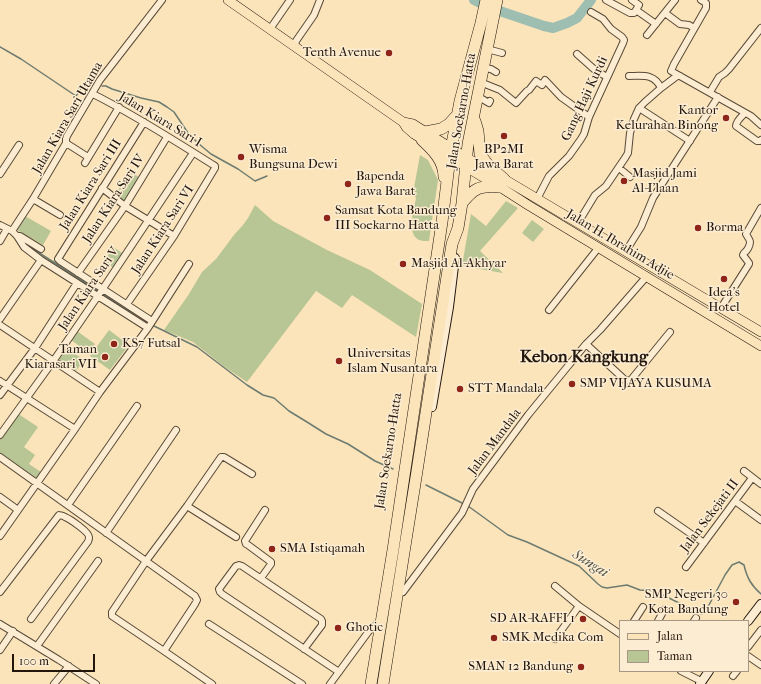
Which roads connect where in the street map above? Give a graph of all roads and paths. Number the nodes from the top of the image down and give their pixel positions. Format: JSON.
{"nodes":[{"id":1,"x":162,"y":0,"type":"edge"},
{"id":2,"x":228,"y":0,"type":"edge"},
{"id":3,"x":290,"y":0,"type":"edge"},
{"id":4,"x":320,"y":0,"type":"edge"},
{"id":5,"x":486,"y":0,"type":"edge"},
{"id":6,"x":497,"y":0,"type":"edge"},
{"id":7,"x":606,"y":0,"type":"edge"},
{"id":8,"x":632,"y":0,"type":"edge"},
{"id":9,"x":676,"y":0,"type":"edge"},
{"id":10,"x":701,"y":0,"type":"edge"},
{"id":11,"x":636,"y":10,"type":"junction"},
{"id":12,"x":591,"y":12,"type":"dead end"},
{"id":13,"x":665,"y":13,"type":"junction"},
{"id":14,"x":487,"y":22,"type":"junction"},
{"id":15,"x":656,"y":24,"type":"junction"},
{"id":16,"x":694,"y":28,"type":"junction"},
{"id":17,"x":761,"y":28,"type":"edge"},
{"id":18,"x":270,"y":29,"type":"junction"},
{"id":19,"x":647,"y":35,"type":"dead end"},
{"id":20,"x":295,"y":46,"type":"junction"},
{"id":21,"x":487,"y":49,"type":"junction"},
{"id":22,"x":502,"y":53,"type":"dead end"},
{"id":23,"x":577,"y":54,"type":"dead end"},
{"id":24,"x":483,"y":68,"type":"junction"},
{"id":25,"x":496,"y":72,"type":"dead end"},
{"id":26,"x":629,"y":76,"type":"dead end"},
{"id":27,"x":680,"y":76,"type":"junction"},
{"id":28,"x":607,"y":77,"type":"junction"},
{"id":29,"x":480,"y":82,"type":"junction"},
{"id":30,"x":661,"y":88,"type":"junction"},
{"id":31,"x":710,"y":92,"type":"junction"},
{"id":32,"x":93,"y":94,"type":"junction"},
{"id":33,"x":478,"y":96,"type":"junction"},
{"id":34,"x":718,"y":97,"type":"junction"},
{"id":35,"x":490,"y":101,"type":"dead end"},
{"id":36,"x":119,"y":107,"type":"junction"},
{"id":37,"x":639,"y":108,"type":"junction"},
{"id":38,"x":458,"y":113,"type":"junction"},
{"id":39,"x":745,"y":113,"type":"junction"},
{"id":40,"x":474,"y":116,"type":"junction"},
{"id":41,"x":589,"y":117,"type":"junction"},
{"id":42,"x":144,"y":122,"type":"junction"},
{"id":43,"x":761,"y":125,"type":"edge"},
{"id":44,"x":424,"y":136,"type":"junction"},
{"id":45,"x":167,"y":137,"type":"junction"},
{"id":46,"x":761,"y":140,"type":"edge"},
{"id":47,"x":690,"y":141,"type":"junction"},
{"id":48,"x":66,"y":143,"type":"junction"},
{"id":49,"x":19,"y":145,"type":"dead end"},
{"id":50,"x":193,"y":153,"type":"junction"},
{"id":51,"x":450,"y":153,"type":"junction"},
{"id":52,"x":88,"y":157,"type":"junction"},
{"id":53,"x":85,"y":163,"type":"dead end"},
{"id":54,"x":466,"y":163,"type":"junction"},
{"id":55,"x":214,"y":166,"type":"joint"},
{"id":56,"x":619,"y":168,"type":"junction"},
{"id":57,"x":0,"y":174,"type":"edge"},
{"id":58,"x":630,"y":177,"type":"dead end"},
{"id":59,"x":502,"y":183,"type":"junction"},
{"id":60,"x":102,"y":188,"type":"junction"},
{"id":61,"x":33,"y":198,"type":"junction"},
{"id":62,"x":445,"y":199,"type":"junction"},
{"id":63,"x":537,"y":199,"type":"junction"},
{"id":64,"x":462,"y":203,"type":"junction"},
{"id":65,"x":125,"y":206,"type":"junction"},
{"id":66,"x":761,"y":208,"type":"edge"},
{"id":67,"x":60,"y":215,"type":"dead end"},
{"id":68,"x":148,"y":220,"type":"junction"},
{"id":69,"x":442,"y":222,"type":"junction"},
{"id":70,"x":578,"y":223,"type":"junction"},
{"id":71,"x":0,"y":225,"type":"edge"},
{"id":72,"x":458,"y":228,"type":"junction"},
{"id":73,"x":16,"y":236,"type":"junction"},
{"id":74,"x":174,"y":236,"type":"junction"},
{"id":75,"x":0,"y":240,"type":"edge"},
{"id":76,"x":599,"y":247,"type":"junction"},
{"id":77,"x":41,"y":249,"type":"dead end"},
{"id":78,"x":626,"y":251,"type":"junction"},
{"id":79,"x":41,"y":260,"type":"junction"},
{"id":80,"x":189,"y":264,"type":"dead end"},
{"id":81,"x":78,"y":272,"type":"junction"},
{"id":82,"x":647,"y":276,"type":"junction"},
{"id":83,"x":77,"y":283,"type":"junction"},
{"id":84,"x":100,"y":292,"type":"junction"},
{"id":85,"x":127,"y":304,"type":"junction"},
{"id":86,"x":721,"y":308,"type":"junction"},
{"id":87,"x":549,"y":310,"type":"dead end"},
{"id":88,"x":716,"y":318,"type":"junction"},
{"id":89,"x":0,"y":319,"type":"edge"},
{"id":90,"x":150,"y":324,"type":"junction"},
{"id":91,"x":0,"y":325,"type":"edge"},
{"id":92,"x":670,"y":332,"type":"dead end"},
{"id":93,"x":761,"y":332,"type":"edge"},
{"id":94,"x":586,"y":344,"type":"junction"},
{"id":95,"x":761,"y":346,"type":"edge"},
{"id":96,"x":35,"y":348,"type":"junction"},
{"id":97,"x":54,"y":360,"type":"junction"},
{"id":98,"x":0,"y":381,"type":"edge"},
{"id":99,"x":7,"y":386,"type":"junction"},
{"id":100,"x":100,"y":392,"type":"junction"},
{"id":101,"x":0,"y":395,"type":"edge"},
{"id":102,"x":26,"y":398,"type":"junction"},
{"id":103,"x":137,"y":406,"type":"dead end"},
{"id":104,"x":75,"y":430,"type":"junction"},
{"id":105,"x":176,"y":430,"type":"dead end"},
{"id":106,"x":0,"y":435,"type":"edge"},
{"id":107,"x":0,"y":457,"type":"edge"},
{"id":108,"x":744,"y":471,"type":"dead end"},
{"id":109,"x":252,"y":474,"type":"dead end"},
{"id":110,"x":752,"y":478,"type":"junction"},
{"id":111,"x":37,"y":484,"type":"junction"},
{"id":112,"x":761,"y":484,"type":"edge"},
{"id":113,"x":0,"y":498,"type":"edge"},
{"id":114,"x":735,"y":501,"type":"junction"},
{"id":115,"x":68,"y":505,"type":"junction"},
{"id":116,"x":187,"y":506,"type":"junction"},
{"id":117,"x":18,"y":510,"type":"junction"},
{"id":118,"x":265,"y":510,"type":"dead end"},
{"id":119,"x":658,"y":511,"type":"dead end"},
{"id":120,"x":82,"y":516,"type":"junction"},
{"id":121,"x":761,"y":520,"type":"edge"},
{"id":122,"x":73,"y":522,"type":"junction"},
{"id":123,"x":79,"y":526,"type":"junction"},
{"id":124,"x":106,"y":533,"type":"junction"},
{"id":125,"x":0,"y":536,"type":"edge"},
{"id":126,"x":236,"y":537,"type":"dead end"},
{"id":127,"x":704,"y":543,"type":"junction"},
{"id":128,"x":98,"y":561,"type":"dead end"},
{"id":129,"x":146,"y":561,"type":"junction"},
{"id":130,"x":686,"y":567,"type":"dead end"},
{"id":131,"x":261,"y":578,"type":"junction"},
{"id":132,"x":555,"y":586,"type":"dead end"},
{"id":133,"x":0,"y":592,"type":"edge"},
{"id":134,"x":403,"y":592,"type":"junction"},
{"id":135,"x":761,"y":604,"type":"edge"},
{"id":136,"x":579,"y":606,"type":"junction"},
{"id":137,"x":643,"y":607,"type":"dead end"},
{"id":138,"x":664,"y":610,"type":"dead end"},
{"id":139,"x":758,"y":614,"type":"edge"},
{"id":140,"x":31,"y":619,"type":"dead end"},
{"id":141,"x":635,"y":620,"type":"edge"},
{"id":142,"x":659,"y":620,"type":"edge"},
{"id":143,"x":749,"y":620,"type":"edge"},
{"id":144,"x":0,"y":624,"type":"edge"},
{"id":145,"x":209,"y":624,"type":"dead end"},
{"id":146,"x":377,"y":624,"type":"junction"},
{"id":147,"x":761,"y":630,"type":"edge"},
{"id":148,"x":13,"y":631,"type":"junction"},
{"id":149,"x":619,"y":633,"type":"edge"},
{"id":150,"x":555,"y":639,"type":"dead end"},
{"id":151,"x":37,"y":646,"type":"junction"},
{"id":152,"x":749,"y":646,"type":"edge"},
{"id":153,"x":304,"y":649,"type":"junction"},
{"id":154,"x":0,"y":650,"type":"edge"},
{"id":155,"x":164,"y":651,"type":"junction"},
{"id":156,"x":390,"y":652,"type":"junction"},
{"id":157,"x":749,"y":657,"type":"edge"},
{"id":158,"x":761,"y":665,"type":"edge"},
{"id":159,"x":69,"y":666,"type":"junction"},
{"id":160,"x":339,"y":672,"type":"junction"},
{"id":161,"x":683,"y":672,"type":"edge"},
{"id":162,"x":708,"y":672,"type":"edge"},
{"id":163,"x":700,"y":683,"type":"edge"},
{"id":164,"x":54,"y":684,"type":"edge"},
{"id":165,"x":96,"y":684,"type":"edge"},
{"id":166,"x":212,"y":684,"type":"edge"},
{"id":167,"x":302,"y":684,"type":"edge"},
{"id":168,"x":330,"y":684,"type":"edge"},
{"id":169,"x":367,"y":684,"type":"edge"},
{"id":170,"x":371,"y":684,"type":"edge"},
{"id":171,"x":383,"y":684,"type":"edge"},
{"id":172,"x":387,"y":684,"type":"edge"}],
"edges":[{"from":1,"to":32,"type":"street","name":"Jalan Kiara Sari Utama"},
{"from":2,"to":18,"type":"main road","name":"Jalan H. Ibrahim Adjie"},
{"from":3,"to":18,"type":"street"},
{"from":4,"to":20,"type":"street"},
{"from":5,"to":14,"type":"highway","name":"Jalan Soekarno-Hatta"},
{"from":6,"to":14,"type":"highway","name":"Jalan Soekarno-Hatta"},
{"from":7,"to":11,"type":"street"},
{"from":8,"to":11,"type":"street"},
{"from":9,"to":13,"type":"street"},
{"from":10,"to":16,"type":"street"},
{"from":11,"to":15,"type":"street"},
{"from":12,"to":28,"type":"street","name":"Gang Haji Kurdi"},
{"from":13,"to":15,"type":"street"},
{"from":13,"to":16,"type":"street"},
{"from":14,"to":21,"type":"highway","name":"Jalan Soekarno-Hatta"},
{"from":14,"to":38,"type":"highway","name":"Jalan Soekarno-Hatta"},
{"from":15,"to":19,"type":"street"},
{"from":16,"to":27,"type":"street"},
{"from":17,"to":31,"type":"street"},
{"from":18,"to":20,"type":"main road","name":"Jalan H. Ibrahim Adjie"},
{"from":20,"to":44,"type":"main road","name":"Jalan H. Ibrahim Adjie"},
{"from":21,"to":22,"type":"street"},
{"from":21,"to":24,"type":"highway","name":"Jalan Soekarno-Hatta"},
{"from":23,"to":28,"type":"street"},
{"from":24,"to":25,"type":"street"},
{"from":24,"to":29,"type":"highway","name":"Jalan Soekarno-Hatta"},
{"from":26,"to":30,"type":"street"},
{"from":27,"to":30,"type":"street"},
{"from":27,"to":31,"type":"street"},
{"from":28,"to":41,"type":"street","name":"Gang Haji Kurdi"},
{"from":29,"to":33,"type":"highway","name":"Jalan Soekarno-Hatta"},
{"from":29,"to":41,"type":"street"},
{"from":30,"to":37,"type":"street"},
{"from":31,"to":34,"type":"street"},
{"from":32,"to":36,"type":"street","name":"Jalan Kiara Sari I"},
{"from":32,"to":48,"type":"street","name":"Jalan Kiara Sari Utama"},
{"from":33,"to":35,"type":"street"},
{"from":33,"to":40,"type":"highway","name":"Jalan Soekarno-Hatta"},
{"from":34,"to":39,"type":"street"},
{"from":34,"to":47,"type":"street"},
{"from":36,"to":42,"type":"street","name":"Jalan Kiara Sari I"},
{"from":36,"to":52,"type":"street"},
{"from":37,"to":47,"type":"street"},
{"from":37,"to":56,"type":"street"},
{"from":38,"to":44,"type":"highway"},
{"from":38,"to":51,"type":"highway","name":"Jalan Soekarno-Hatta"},
{"from":39,"to":43,"type":"street"},
{"from":39,"to":46,"type":"street"},
{"from":40,"to":54,"type":"highway","name":"Jalan Soekarno-Hatta"},
{"from":40,"to":59,"type":"highway"},
{"from":41,"to":63,"type":"street","name":"Gang Haji Kurdi"},
{"from":42,"to":45,"type":"street","name":"Jalan Kiara Sari I"},
{"from":42,"to":60,"type":"street","name":"Jalan Kiara Sari III"},
{"from":44,"to":51,"type":"main road","name":"Jalan H. Ibrahim Adjie"},
{"from":44,"to":62,"type":"highway"},
{"from":45,"to":50,"type":"street","name":"Jalan Kiara Sari I"},
{"from":45,"to":65,"type":"street","name":"Jalan Kiara Sari IV"},
{"from":47,"to":78,"type":"street"},
{"from":48,"to":52,"type":"street"},
{"from":48,"to":61,"type":"street","name":"Jalan Kiara Sari Utama"},
{"from":49,"to":57,"type":"street"},
{"from":50,"to":55,"type":"street","name":"Jalan Kiara Sari I"},
{"from":50,"to":68,"type":"street","name":"Jalan Kiara Sari V"},
{"from":51,"to":54,"type":"main road","name":"Jalan H. Ibrahim Adjie"},
{"from":51,"to":62,"type":"highway","name":"Jalan Soekarno-Hatta"},
{"from":52,"to":53,"type":"street"},
{"from":54,"to":59,"type":"main road","name":"Jalan H. Ibrahim Adjie"},
{"from":54,"to":64,"type":"highway","name":"Jalan Soekarno-Hatta"},
{"from":55,"to":74,"type":"street","name":"Jalan Kiara Sari VI"},
{"from":56,"to":58,"type":"street"},
{"from":56,"to":70,"type":"street"},
{"from":59,"to":63,"type":"main road","name":"Jalan H. Ibrahim Adjie"},
{"from":59,"to":64,"type":"highway"},
{"from":59,"to":76,"type":"main road","name":"Jalan H. Ibrahim Adjie"},
{"from":60,"to":65,"type":"street"},
{"from":60,"to":81,"type":"street","name":"Jalan Kiara Sari III"},
{"from":61,"to":67,"type":"street"},
{"from":61,"to":73,"type":"street","name":"Jalan Kiara Sari Utama"},
{"from":62,"to":69,"type":"highway","name":"Jalan Soekarno-Hatta"},
{"from":63,"to":70,"type":"main road","name":"Jalan H. Ibrahim Adjie"},
{"from":64,"to":72,"type":"highway","name":"Jalan Soekarno-Hatta"},
{"from":65,"to":68,"type":"street"},
{"from":65,"to":81,"type":"street","name":"Jalan Kiara Sari IV"},
{"from":66,"to":86,"type":"street"},
{"from":68,"to":74,"type":"street"},
{"from":68,"to":84,"type":"street","name":"Jalan Kiara Sari V"},
{"from":69,"to":146,"type":"main road","name":"Jalan Soekarno-Hatta"},
{"from":69,"to":170,"type":"highway","name":"Jalan Soekarno-Hatta"},
{"from":70,"to":78,"type":"main road","name":"Jalan H. Ibrahim Adjie"},
{"from":71,"to":73,"type":"street"},
{"from":72,"to":134,"type":"main road","name":"Jalan Soekarno-Hatta"},
{"from":72,"to":156,"type":"highway","name":"Jalan Soekarno-Hatta"},
{"from":73,"to":75,"type":"street","name":"Jalan Kiara Sari Utama"},
{"from":73,"to":77,"type":"street"},
{"from":73,"to":79,"type":"street"},
{"from":74,"to":85,"type":"street","name":"Jalan Kiara Sari VI"},
{"from":76,"to":82,"type":"main road","name":"Jalan H. Ibrahim Adjie"},
{"from":76,"to":87,"type":"street"},
{"from":78,"to":86,"type":"main road","name":"Jalan H. Ibrahim Adjie"},
{"from":79,"to":83,"type":"street"},
{"from":79,"to":89,"type":"street"},
{"from":80,"to":90,"type":"street"},
{"from":81,"to":84,"type":"street"},
{"from":82,"to":88,"type":"main road","name":"Jalan H. Ibrahim Adjie"},
{"from":82,"to":94,"type":"street","name":"Jalan Mandala"},
{"from":83,"to":84,"type":"street"},
{"from":83,"to":96,"type":"street"},
{"from":84,"to":85,"type":"street"},
{"from":84,"to":90,"type":"street"},
{"from":84,"to":97,"type":"street","name":"Jalan Kiara Sari V"},
{"from":85,"to":90,"type":"street"},
{"from":86,"to":88,"type":"main road"},
{"from":86,"to":93,"type":"main road","name":"Jalan H. Ibrahim Adjie"},
{"from":88,"to":95,"type":"main road","name":"Jalan H. Ibrahim Adjie"},
{"from":90,"to":100,"type":"street"},
{"from":91,"to":96,"type":"street"},
{"from":92,"to":94,"type":"street"},
{"from":94,"to":134,"type":"street","name":"Jalan Mandala"},
{"from":96,"to":97,"type":"street"},
{"from":96,"to":99,"type":"street"},
{"from":97,"to":100,"type":"street"},
{"from":97,"to":102,"type":"street","name":"Jalan Kiara Sari V"},
{"from":98,"to":99,"type":"street"},
{"from":99,"to":101,"type":"street"},
{"from":99,"to":102,"type":"street"},
{"from":100,"to":104,"type":"street"},
{"from":102,"to":104,"type":"street"},
{"from":102,"to":106,"type":"street","name":"Jalan Kiara Sari V"},
{"from":103,"to":115,"type":"street"},
{"from":104,"to":111,"type":"street"},
{"from":105,"to":124,"type":"street"},
{"from":107,"to":111,"type":"street"},
{"from":108,"to":110,"type":"street"},
{"from":109,"to":116,"type":"street"},
{"from":110,"to":112,"type":"street"},
{"from":110,"to":114,"type":"street","name":"Jalan Sekejati II"},
{"from":111,"to":115,"type":"street"},
{"from":111,"to":117,"type":"street"},
{"from":113,"to":117,"type":"street"},
{"from":114,"to":121,"type":"street"},
{"from":114,"to":127,"type":"street","name":"Jalan Sekejati II"},
{"from":115,"to":120,"type":"street"},
{"from":116,"to":126,"type":"street"},
{"from":116,"to":129,"type":"street"},
{"from":117,"to":125,"type":"street"},
{"from":118,"to":131,"type":"street"},
{"from":119,"to":127,"type":"street"},
{"from":120,"to":122,"type":"street"},
{"from":120,"to":123,"type":"street"},
{"from":120,"to":124,"type":"street"},
{"from":122,"to":123,"type":"street"},
{"from":122,"to":133,"type":"street"},
{"from":123,"to":140,"type":"street"},
{"from":124,"to":129,"type":"street"},
{"from":127,"to":130,"type":"street","name":"Jalan Sekejati II"},
{"from":128,"to":151,"type":"street"},
{"from":129,"to":155,"type":"street"},
{"from":129,"to":155,"type":"street"},
{"from":131,"to":153,"type":"street"},
{"from":131,"to":153,"type":"street"},
{"from":132,"to":136,"type":"street"},
{"from":134,"to":156,"type":"main road","name":"Jalan Soekarno-Hatta"},
{"from":135,"to":139,"type":"main road"},
{"from":136,"to":149,"type":"street"},
{"from":136,"to":150,"type":"street"},
{"from":137,"to":141,"type":"street"},
{"from":138,"to":142,"type":"street"},
{"from":139,"to":143,"type":"main road"},
{"from":144,"to":148,"type":"street"},
{"from":145,"to":167,"type":"street"},
{"from":146,"to":160,"type":"street"},
{"from":146,"to":169,"type":"main road","name":"Jalan Soekarno-Hatta"},
{"from":147,"to":152,"type":"street"},
{"from":148,"to":151,"type":"street"},
{"from":148,"to":154,"type":"street"},
{"from":151,"to":159,"type":"street"},
{"from":153,"to":160,"type":"street"},
{"from":155,"to":166,"type":"street"},
{"from":156,"to":171,"type":"highway","name":"Jalan Soekarno-Hatta"},
{"from":156,"to":172,"type":"main road","name":"Jalan Soekarno-Hatta"},
{"from":157,"to":158,"type":"street"},
{"from":159,"to":164,"type":"street"},
{"from":159,"to":165,"type":"street"},
{"from":160,"to":168,"type":"street"},
{"from":161,"to":163,"type":"street"},
{"from":162,"to":163,"type":"main road"}]}
